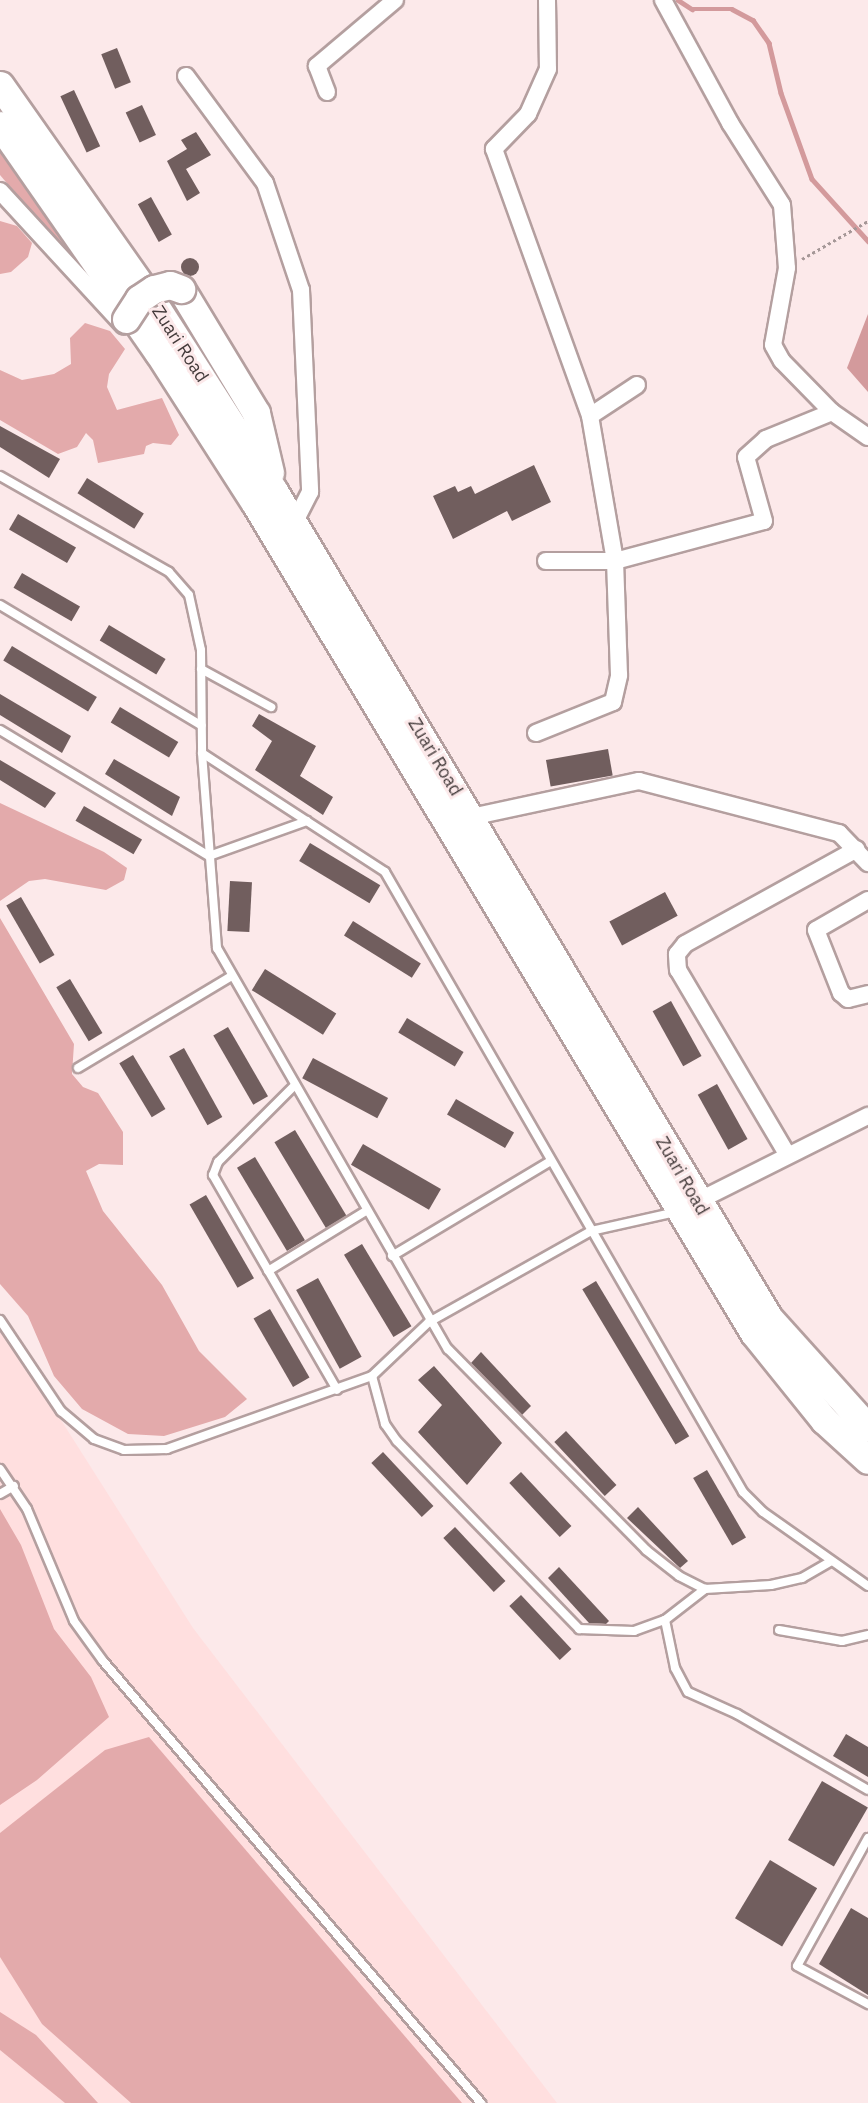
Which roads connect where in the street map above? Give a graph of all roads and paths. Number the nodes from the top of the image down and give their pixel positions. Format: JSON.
{"nodes":[{"id":1,"x":395,"y":0,"type":"edge"},
{"id":2,"x":547,"y":0,"type":"edge"},
{"id":3,"x":663,"y":0,"type":"edge"},
{"id":4,"x":186,"y":76,"type":"dead end"},
{"id":5,"x":0,"y":86,"type":"edge"},
{"id":6,"x":327,"y":92,"type":"dead end"},
{"id":7,"x":0,"y":125,"type":"edge"},
{"id":8,"x":0,"y":191,"type":"edge"},
{"id":9,"x":866,"y":222,"type":"edge"},
{"id":10,"x":787,"y":268,"type":"junction"},
{"id":11,"x":125,"y":323,"type":"junction"},
{"id":12,"x":637,"y":385,"type":"dead end"},
{"id":13,"x":832,"y":412,"type":"junction"},
{"id":14,"x":590,"y":416,"type":"junction"},
{"id":15,"x":868,"y":437,"type":"edge"},
{"id":16,"x":0,"y":476,"type":"edge"},
{"id":17,"x":264,"y":497,"type":"junction"},
{"id":18,"x":294,"y":524,"type":"junction"},
{"id":19,"x":546,"y":561,"type":"dead end"},
{"id":20,"x":615,"y":561,"type":"junction"},
{"id":21,"x":0,"y":605,"type":"edge"},
{"id":22,"x":201,"y":669,"type":"junction"},
{"id":23,"x":271,"y":707,"type":"dead end"},
{"id":24,"x":202,"y":726,"type":"junction"},
{"id":25,"x":0,"y":730,"type":"edge"},
{"id":26,"x":536,"y":733,"type":"dead end"},
{"id":27,"x":202,"y":753,"type":"junction"},
{"id":28,"x":471,"y":817,"type":"junction"},
{"id":29,"x":307,"y":821,"type":"junction"},
{"id":30,"x":857,"y":849,"type":"junction"},
{"id":31,"x":209,"y":856,"type":"junction"},
{"id":32,"x":868,"y":863,"type":"edge"},
{"id":33,"x":868,"y":900,"type":"edge"},
{"id":34,"x":230,"y":977,"type":"junction"},
{"id":35,"x":868,"y":994,"type":"edge"},
{"id":36,"x":78,"y":1068,"type":"dead end"},
{"id":37,"x":294,"y":1086,"type":"junction"},
{"id":38,"x":868,"y":1116,"type":"edge"},
{"id":39,"x":787,"y":1154,"type":"junction"},
{"id":40,"x":551,"y":1161,"type":"junction"},
{"id":41,"x":688,"y":1206,"type":"junction"},
{"id":42,"x":366,"y":1211,"type":"junction"},
{"id":43,"x":591,"y":1231,"type":"junction"},
{"id":44,"x":392,"y":1256,"type":"junction"},
{"id":45,"x":268,"y":1271,"type":"junction"},
{"id":46,"x":0,"y":1320,"type":"edge"},
{"id":47,"x":429,"y":1322,"type":"junction"},
{"id":48,"x":372,"y":1376,"type":"junction"},
{"id":49,"x":337,"y":1390,"type":"junction"},
{"id":50,"x":868,"y":1428,"type":"edge"},
{"id":51,"x":868,"y":1460,"type":"edge"},
{"id":52,"x":0,"y":1468,"type":"edge"},
{"id":53,"x":14,"y":1486,"type":"junction"},
{"id":54,"x":0,"y":1494,"type":"edge"},
{"id":55,"x":832,"y":1561,"type":"junction"},
{"id":56,"x":868,"y":1586,"type":"edge"},
{"id":57,"x":705,"y":1589,"type":"junction"},
{"id":58,"x":665,"y":1620,"type":"junction"},
{"id":59,"x":779,"y":1630,"type":"dead end"},
{"id":60,"x":868,"y":1635,"type":"edge"},
{"id":61,"x":868,"y":1790,"type":"edge"},
{"id":62,"x":868,"y":1838,"type":"edge"},
{"id":63,"x":868,"y":2004,"type":"edge"},
{"id":64,"x":481,"y":2103,"type":"edge"}],
"edges":[{"from":1,"to":6,"type":"street"},
{"from":2,"to":14,"type":"street"},
{"from":3,"to":10,"type":"street"},
{"from":4,"to":18,"type":"street"},
{"from":5,"to":17,"type":"highway","name":"Zuari Road"},
{"from":7,"to":17,"type":"highway","name":"Zuari Road"},
{"from":8,"to":11,"type":"street"},
{"from":9,"to":10,"type":"path"},
{"from":10,"to":13,"type":"street"},
{"from":11,"to":17,"type":"highway"},
{"from":11,"to":17,"type":"highway","bridge":true},
{"from":12,"to":14,"type":"street"},
{"from":13,"to":15,"type":"street"},
{"from":13,"to":20,"type":"street"},
{"from":14,"to":20,"type":"street"},
{"from":16,"to":22,"type":"lane"},
{"from":17,"to":18,"type":"highway","name":"Zuari Road"},
{"from":17,"to":41,"type":"highway","name":"Zuari Road"},
{"from":18,"to":28,"type":"highway","name":"Zuari Road"},
{"from":19,"to":20,"type":"street"},
{"from":20,"to":26,"type":"street"},
{"from":21,"to":24,"type":"lane"},
{"from":22,"to":23,"type":"lane"},
{"from":22,"to":24,"type":"lane"},
{"from":24,"to":27,"type":"lane"},
{"from":25,"to":31,"type":"lane"},
{"from":27,"to":29,"type":"lane"},
{"from":27,"to":31,"type":"lane"},
{"from":28,"to":30,"type":"street"},
{"from":28,"to":41,"type":"highway","name":"Zuari Road"},
{"from":29,"to":31,"type":"lane"},
{"from":29,"to":40,"type":"lane"},
{"from":30,"to":32,"type":"street"},
{"from":30,"to":39,"type":"street"},
{"from":31,"to":34,"type":"lane"},
{"from":33,"to":35,"type":"street"},
{"from":34,"to":36,"type":"lane"},
{"from":34,"to":37,"type":"lane"},
{"from":37,"to":42,"type":"lane"},
{"from":37,"to":45,"type":"lane"},
{"from":38,"to":39,"type":"street"},
{"from":39,"to":41,"type":"street"},
{"from":40,"to":43,"type":"lane"},
{"from":40,"to":44,"type":"lane"},
{"from":41,"to":43,"type":"lane"},
{"from":41,"to":50,"type":"highway","name":"Zuari Road"},
{"from":41,"to":51,"type":"highway","name":"Zuari Road"},
{"from":42,"to":44,"type":"lane"},
{"from":42,"to":45,"type":"lane"},
{"from":43,"to":47,"type":"lane"},
{"from":43,"to":55,"type":"lane"},
{"from":44,"to":47,"type":"lane"},
{"from":45,"to":49,"type":"lane"},
{"from":46,"to":49,"type":"lane"},
{"from":47,"to":48,"type":"lane"},
{"from":47,"to":57,"type":"lane"},
{"from":48,"to":49,"type":"lane"},
{"from":48,"to":58,"type":"lane"},
{"from":52,"to":53,"type":"lane"},
{"from":53,"to":54,"type":"lane"},
{"from":53,"to":64,"type":"lane"},
{"from":55,"to":56,"type":"lane"},
{"from":55,"to":57,"type":"lane"},
{"from":57,"to":58,"type":"lane"},
{"from":58,"to":61,"type":"lane"},
{"from":59,"to":60,"type":"lane"},
{"from":62,"to":63,"type":"lane"}]}
